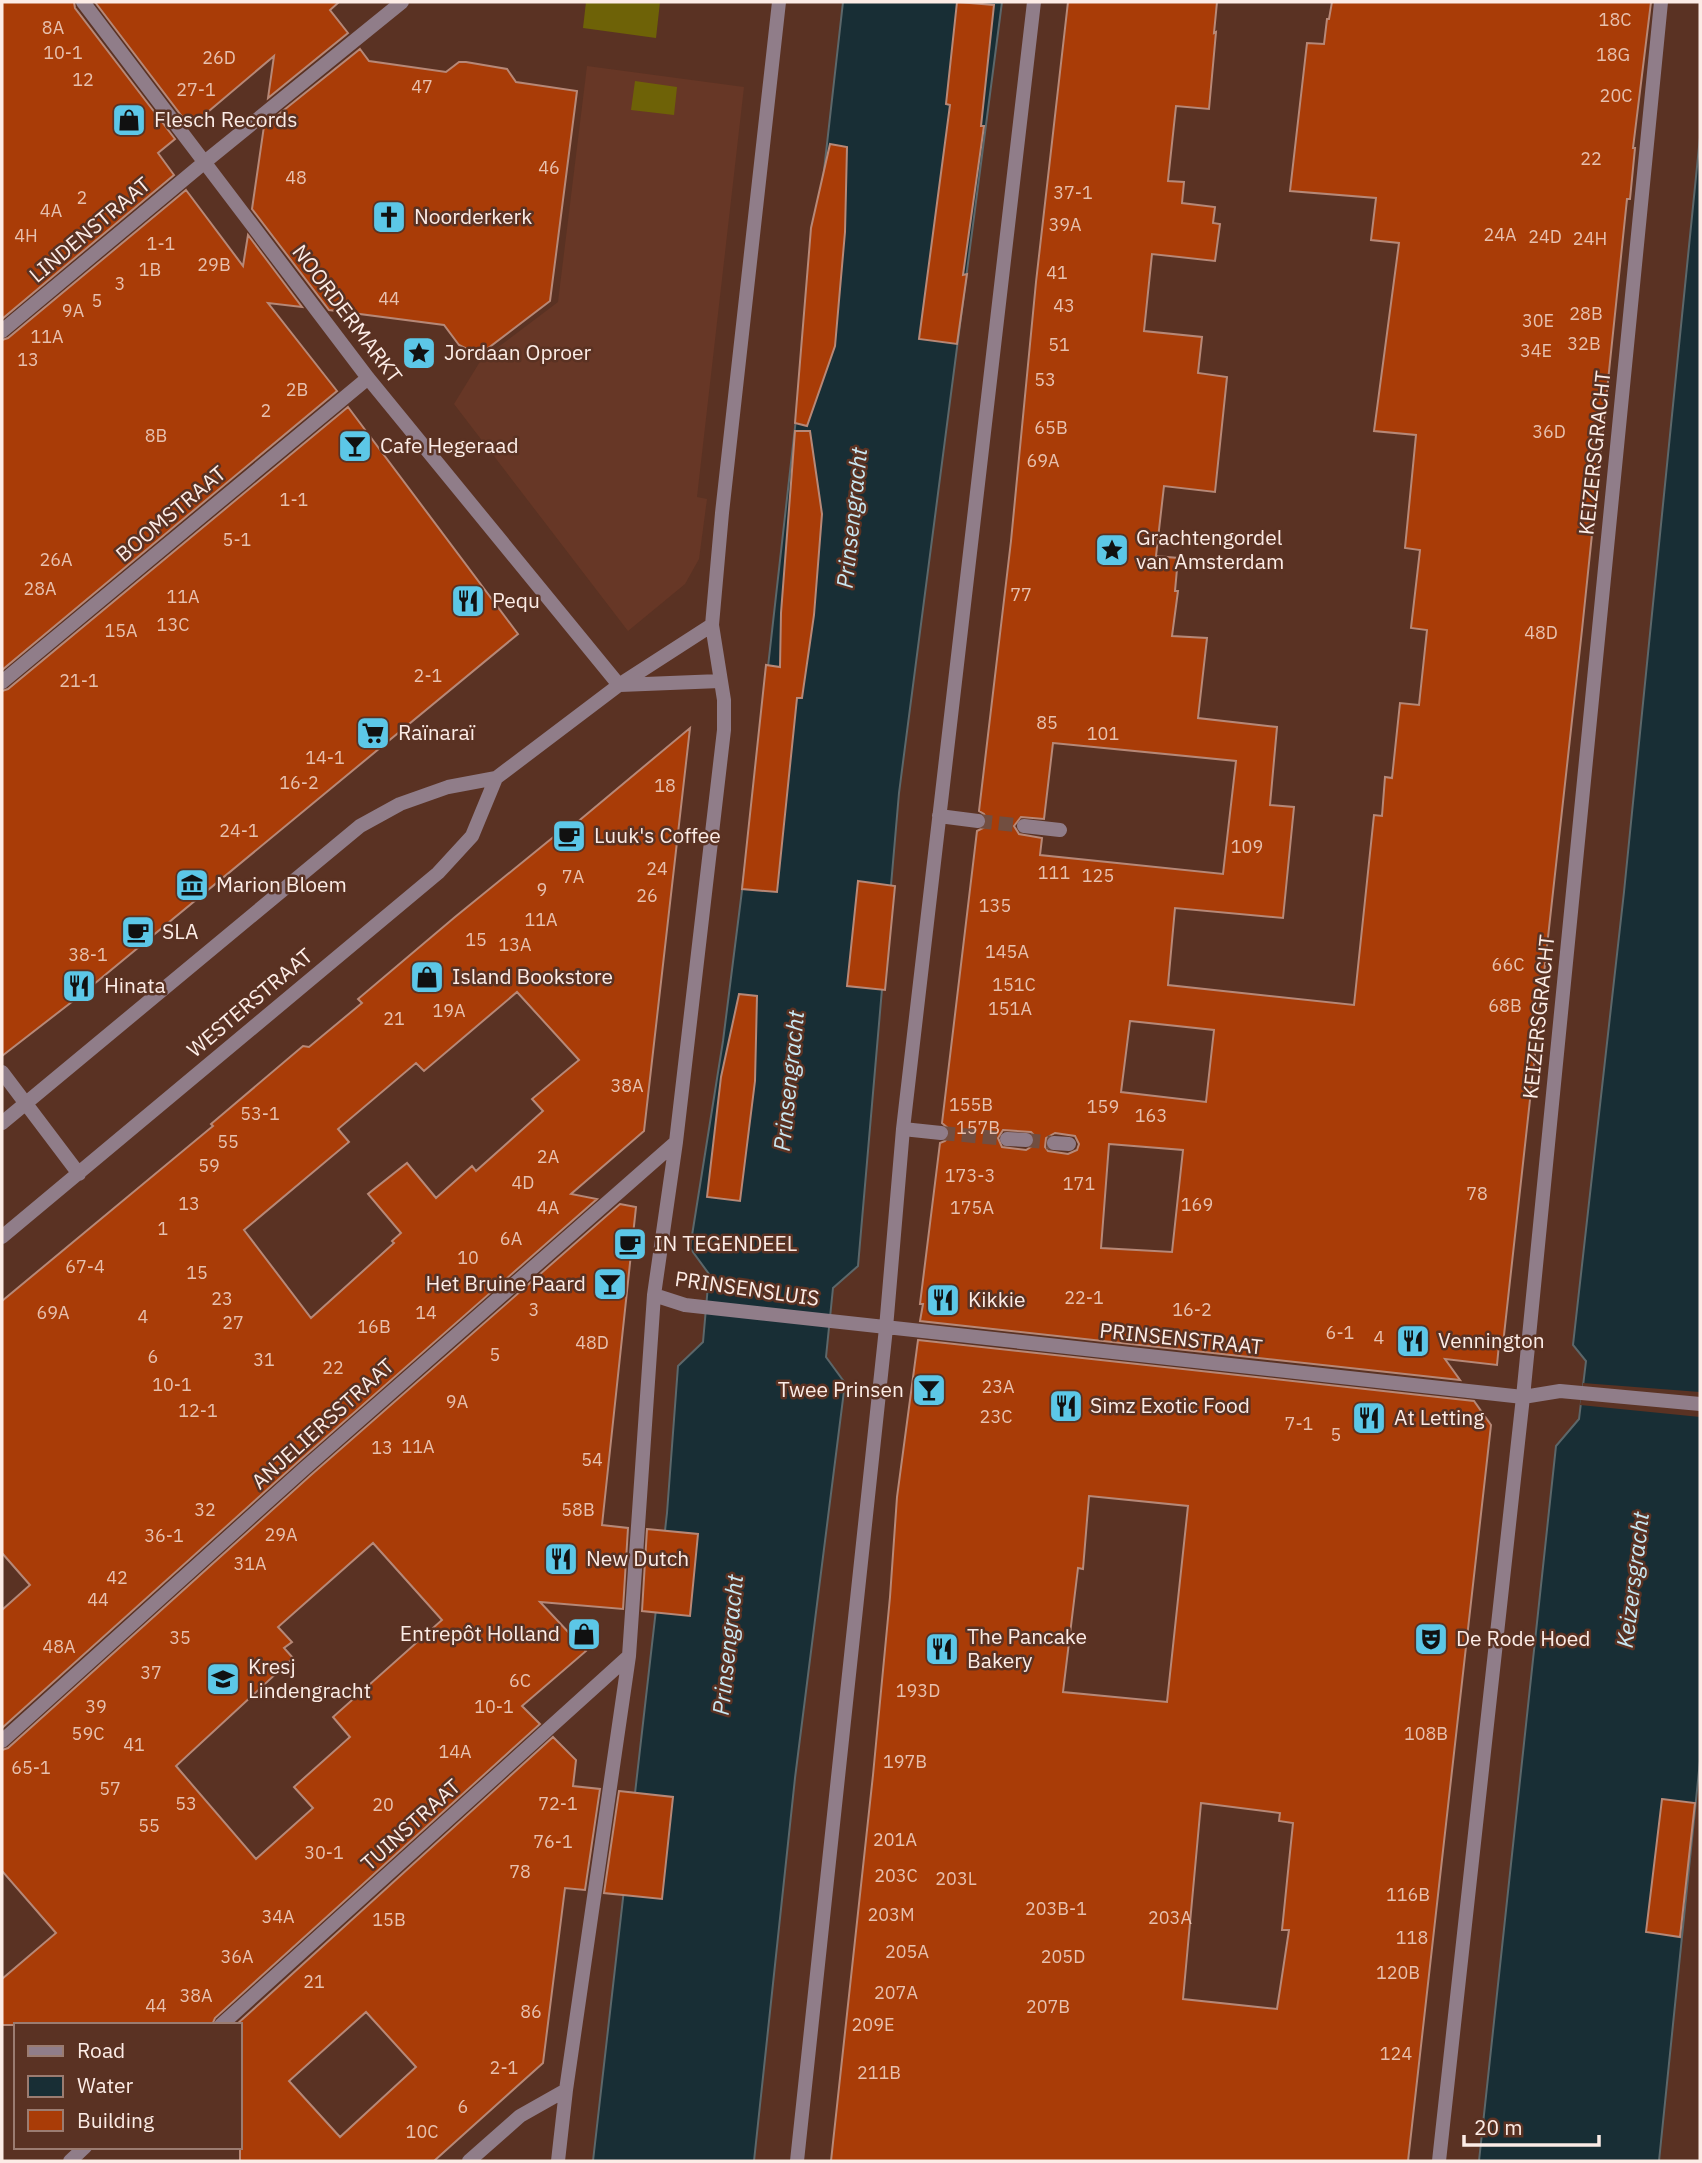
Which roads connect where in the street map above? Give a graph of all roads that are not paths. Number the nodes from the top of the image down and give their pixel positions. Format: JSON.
{"nodes":[{"id":1,"x":83,"y":2,"type":"edge"},
{"id":2,"x":402,"y":2,"type":"edge"},
{"id":3,"x":779,"y":2,"type":"edge"},
{"id":4,"x":1034,"y":2,"type":"edge"},
{"id":5,"x":1661,"y":2,"type":"edge"},
{"id":6,"x":206,"y":161,"type":"junction"},
{"id":7,"x":2,"y":331,"type":"edge"},
{"id":8,"x":368,"y":378,"type":"junction"},
{"id":9,"x":712,"y":625,"type":"junction"},
{"id":10,"x":720,"y":681,"type":"junction"},
{"id":11,"x":2,"y":682,"type":"edge"},
{"id":12,"x":619,"y":685,"type":"junction"},
{"id":13,"x":496,"y":778,"type":"junction"},
{"id":14,"x":939,"y":816,"type":"junction"},
{"id":15,"x":978,"y":821,"type":"tunnel mouth"},
{"id":16,"x":1024,"y":826,"type":"tunnel mouth"},
{"id":17,"x":1060,"y":830,"type":"dead end"},
{"id":18,"x":2,"y":1072,"type":"edge"},
{"id":19,"x":26,"y":1103,"type":"junction"},
{"id":20,"x":2,"y":1123,"type":"edge"},
{"id":21,"x":902,"y":1129,"type":"junction"},
{"id":22,"x":941,"y":1133,"type":"tunnel mouth"},
{"id":23,"x":1007,"y":1139,"type":"tunnel mouth"},
{"id":24,"x":1026,"y":1140,"type":"tunnel mouth"},
{"id":25,"x":676,"y":1142,"type":"junction"},
{"id":26,"x":79,"y":1174,"type":"junction"},
{"id":27,"x":2,"y":1237,"type":"edge"},
{"id":28,"x":654,"y":1295,"type":"junction"},
{"id":29,"x":834,"y":1322,"type":"joint"},
{"id":30,"x":886,"y":1328,"type":"junction"},
{"id":31,"x":1523,"y":1397,"type":"junction"},
{"id":32,"x":1700,"y":1404,"type":"edge"},
{"id":33,"x":629,"y":1656,"type":"junction"},
{"id":34,"x":2,"y":1741,"type":"edge"},
{"id":35,"x":223,"y":2023,"type":"edge"},
{"id":36,"x":566,"y":2090,"type":"junction"},
{"id":37,"x":83,"y":2149,"type":"edge"},
{"id":38,"x":70,"y":2161,"type":"edge"},
{"id":39,"x":469,"y":2161,"type":"edge"},
{"id":40,"x":558,"y":2161,"type":"edge"},
{"id":41,"x":797,"y":2161,"type":"edge"},
{"id":42,"x":1438,"y":2161,"type":"edge"}],
"edges":[{"from":1,"to":6,"type":"street","name":"NOORDERMARKT"},
{"from":2,"to":6,"type":"street"},
{"from":3,"to":9,"type":"street"},
{"from":4,"to":14,"type":"street"},
{"from":5,"to":31,"type":"street","name":"KEIZERSGRACHT"},
{"from":6,"to":7,"type":"street","name":"LINDENSTRAAT"},
{"from":6,"to":8,"type":"street","name":"NOORDERMARKT"},
{"from":8,"to":11,"type":"street","name":"BOOMSTRAAT"},
{"from":8,"to":12,"type":"street","name":"NOORDERMARKT"},
{"from":9,"to":10,"type":"street"},
{"from":9,"to":12,"type":"street"},
{"from":10,"to":12,"type":"street"},
{"from":10,"to":25,"type":"street"},
{"from":12,"to":13,"type":"street"},
{"from":13,"to":19,"type":"street"},
{"from":13,"to":26,"type":"street","name":"WESTERSTRAAT"},
{"from":14,"to":15,"type":"street"},
{"from":14,"to":21,"type":"street"},
{"from":16,"to":17,"type":"street"},
{"from":18,"to":19,"type":"street"},
{"from":19,"to":20,"type":"street"},
{"from":19,"to":26,"type":"street"},
{"from":21,"to":22,"type":"street"},
{"from":21,"to":30,"type":"street"},
{"from":23,"to":24,"type":"street"},
{"from":25,"to":28,"type":"street"},
{"from":25,"to":34,"type":"street","name":"ANJELIERSSTRAAT"},
{"from":26,"to":27,"type":"street","name":"WESTERSTRAAT"},
{"from":28,"to":29,"type":"street","name":"PRINSENSLUIS"},
{"from":28,"to":33,"type":"street"},
{"from":29,"to":30,"type":"street","name":"PRINSENSTRAAT"},
{"from":30,"to":31,"type":"street","name":"PRINSENSTRAAT"},
{"from":30,"to":41,"type":"street"},
{"from":31,"to":32,"type":"street","name":"PRINSENSTRAAT"},
{"from":31,"to":42,"type":"street","name":"KEIZERSGRACHT"},
{"from":33,"to":35,"type":"street","name":"TUINSTRAAT"},
{"from":33,"to":36,"type":"street"},
{"from":36,"to":39,"type":"street"},
{"from":36,"to":40,"type":"street"},
{"from":37,"to":38,"type":"street"}]}
